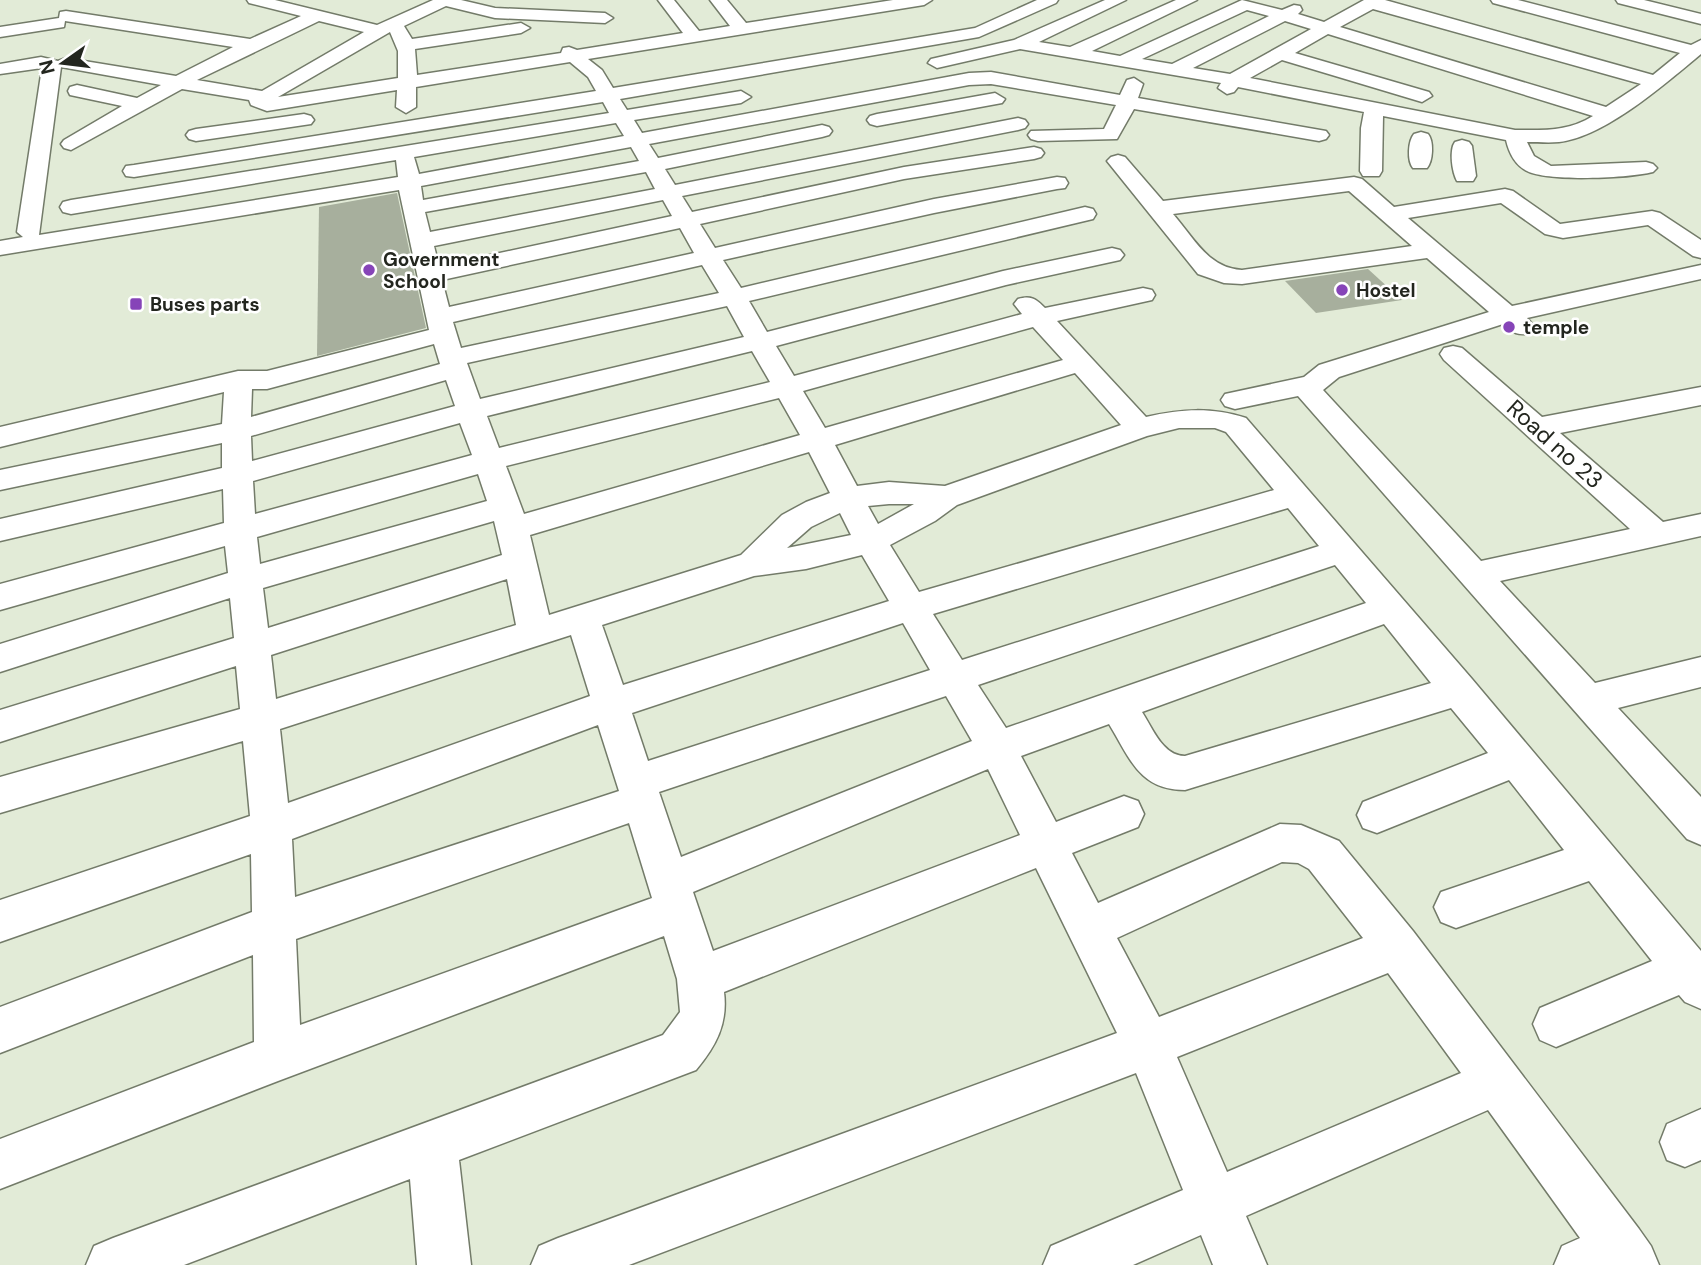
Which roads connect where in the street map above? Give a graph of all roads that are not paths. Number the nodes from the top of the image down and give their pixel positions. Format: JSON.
{"nodes":[{"id":1,"x":338,"y":0,"type":"edge"},
{"id":2,"x":445,"y":0,"type":"edge"},
{"id":3,"x":566,"y":0,"type":"edge"},
{"id":4,"x":666,"y":0,"type":"edge"},
{"id":5,"x":718,"y":0,"type":"edge"},
{"id":6,"x":821,"y":0,"type":"edge"},
{"id":7,"x":925,"y":0,"type":"edge"},
{"id":8,"x":1050,"y":0,"type":"edge"},
{"id":9,"x":1189,"y":0,"type":"edge"},
{"id":10,"x":1559,"y":0,"type":"edge"},
{"id":11,"x":1624,"y":0,"type":"edge"},
{"id":12,"x":1682,"y":0,"type":"edge"},
{"id":13,"x":1110,"y":1,"type":"edge"},
{"id":14,"x":1240,"y":2,"type":"edge"},
{"id":15,"x":1441,"y":2,"type":"edge"},
{"id":16,"x":879,"y":4,"type":"edge"},
{"id":17,"x":1701,"y":4,"type":"edge"},
{"id":18,"x":1365,"y":5,"type":"edge"},
{"id":19,"x":778,"y":7,"type":"dead end"},
{"id":20,"x":1290,"y":7,"type":"edge"},
{"id":21,"x":259,"y":8,"type":"edge"},
{"id":22,"x":1497,"y":8,"type":"edge"},
{"id":23,"x":418,"y":12,"type":"junction"},
{"id":24,"x":517,"y":15,"type":"edge"},
{"id":25,"x":837,"y":15,"type":"junction"},
{"id":26,"x":309,"y":16,"type":"junction"},
{"id":27,"x":541,"y":16,"type":"junction"},
{"id":28,"x":1418,"y":16,"type":"junction"},
{"id":29,"x":1329,"y":18,"type":"junction"},
{"id":30,"x":1701,"y":19,"type":"edge"},
{"id":31,"x":943,"y":20,"type":"dead end"},
{"id":32,"x":794,"y":21,"type":"junction"},
{"id":33,"x":917,"y":24,"type":"dead end"},
{"id":34,"x":225,"y":27,"type":"dead end"},
{"id":35,"x":285,"y":29,"type":"junction"},
{"id":36,"x":742,"y":29,"type":"junction"},
{"id":37,"x":178,"y":33,"type":"junction"},
{"id":38,"x":10,"y":36,"type":"edge"},
{"id":39,"x":694,"y":36,"type":"junction"},
{"id":40,"x":203,"y":37,"type":"junction"},
{"id":41,"x":1305,"y":40,"type":"junction"},
{"id":42,"x":1699,"y":43,"type":"edge"},
{"id":43,"x":252,"y":45,"type":"junction"},
{"id":44,"x":784,"y":46,"type":"dead end"},
{"id":45,"x":279,"y":48,"type":"dead end"},
{"id":46,"x":307,"y":52,"type":"dead end"},
{"id":47,"x":1485,"y":53,"type":"dead end"},
{"id":48,"x":1280,"y":54,"type":"junction"},
{"id":49,"x":1353,"y":55,"type":"junction"},
{"id":50,"x":194,"y":58,"type":"dead end"},
{"id":51,"x":1048,"y":59,"type":"junction"},
{"id":52,"x":66,"y":62,"type":"dead end"},
{"id":53,"x":220,"y":62,"type":"junction"},
{"id":54,"x":1122,"y":62,"type":"junction"},
{"id":55,"x":339,"y":64,"type":"junction"},
{"id":56,"x":801,"y":64,"type":"junction"},
{"id":57,"x":1678,"y":65,"type":"junction"},
{"id":58,"x":920,"y":66,"type":"dead end"},
{"id":59,"x":0,"y":68,"type":"edge"},
{"id":60,"x":105,"y":69,"type":"junction"},
{"id":61,"x":1329,"y":69,"type":"junction"},
{"id":62,"x":1172,"y":71,"type":"junction"},
{"id":63,"x":1142,"y":78,"type":"junction"},
{"id":64,"x":1110,"y":79,"type":"dead end"},
{"id":65,"x":1233,"y":80,"type":"junction"},
{"id":66,"x":1656,"y":82,"type":"junction"},
{"id":67,"x":180,"y":83,"type":"junction"},
{"id":68,"x":401,"y":83,"type":"junction"},
{"id":69,"x":1039,"y":87,"type":"junction"},
{"id":70,"x":1606,"y":88,"type":"dead end"},
{"id":71,"x":77,"y":91,"type":"dead end"},
{"id":72,"x":1288,"y":91,"type":"junction"},
{"id":73,"x":767,"y":93,"type":"dead end"},
{"id":74,"x":1633,"y":96,"type":"junction"},
{"id":75,"x":1325,"y":98,"type":"junction"},
{"id":76,"x":995,"y":99,"type":"dead end"},
{"id":77,"x":255,"y":103,"type":"junction"},
{"id":78,"x":139,"y":104,"type":"junction"},
{"id":79,"x":609,"y":104,"type":"junction"},
{"id":80,"x":1125,"y":104,"type":"junction"},
{"id":81,"x":1375,"y":107,"type":"junction"},
{"id":82,"x":1608,"y":114,"type":"junction"},
{"id":83,"x":1067,"y":115,"type":"dead end"},
{"id":84,"x":327,"y":117,"type":"dead end"},
{"id":85,"x":58,"y":118,"type":"dead end"},
{"id":86,"x":846,"y":118,"type":"junction"},
{"id":87,"x":1214,"y":118,"type":"junction"},
{"id":88,"x":1118,"y":123,"type":"junction"},
{"id":89,"x":101,"y":126,"type":"junction"},
{"id":90,"x":1589,"y":127,"type":"junction"},
{"id":91,"x":1143,"y":128,"type":"dead end"},
{"id":92,"x":1371,"y":128,"type":"junction"},
{"id":93,"x":196,"y":135,"type":"junction"},
{"id":94,"x":1319,"y":135,"type":"junction"},
{"id":95,"x":1560,"y":136,"type":"junction"},
{"id":96,"x":1208,"y":141,"type":"dead end"},
{"id":97,"x":1442,"y":142,"type":"junction"},
{"id":98,"x":71,"y":144,"type":"dead end"},
{"id":99,"x":1517,"y":145,"type":"junction"},
{"id":100,"x":882,"y":150,"type":"junction"},
{"id":101,"x":1318,"y":156,"type":"dead end"},
{"id":102,"x":1118,"y":161,"type":"dead end"},
{"id":103,"x":1420,"y":164,"type":"dead end"},
{"id":104,"x":1646,"y":168,"type":"dead end"},
{"id":105,"x":134,"y":171,"type":"junction"},
{"id":106,"x":1371,"y":172,"type":"dead end"},
{"id":107,"x":904,"y":173,"type":"junction"},
{"id":108,"x":1465,"y":176,"type":"dead end"},
{"id":109,"x":410,"y":182,"type":"junction"},
{"id":110,"x":1057,"y":183,"type":"dead end"},
{"id":111,"x":934,"y":206,"type":"junction"},
{"id":112,"x":71,"y":207,"type":"junction"},
{"id":113,"x":413,"y":208,"type":"junction"},
{"id":114,"x":1156,"y":209,"type":"junction"},
{"id":115,"x":1085,"y":214,"type":"dead end"},
{"id":116,"x":1391,"y":214,"type":"junction"},
{"id":117,"x":29,"y":232,"type":"junction"},
{"id":118,"x":966,"y":240,"type":"junction"},
{"id":119,"x":422,"y":242,"type":"junction"},
{"id":120,"x":0,"y":248,"type":"edge"},
{"id":121,"x":1433,"y":250,"type":"junction"},
{"id":122,"x":1701,"y":251,"type":"edge"},
{"id":123,"x":708,"y":255,"type":"junction"},
{"id":124,"x":1112,"y":256,"type":"dead end"},
{"id":125,"x":1701,"y":272,"type":"edge"},
{"id":126,"x":430,"y":275,"type":"junction"},
{"id":127,"x":1003,"y":278,"type":"junction"},
{"id":128,"x":1701,"y":290,"type":"edge"},
{"id":129,"x":1143,"y":295,"type":"dead end"},
{"id":130,"x":734,"y":297,"type":"junction"},
{"id":131,"x":1506,"y":315,"type":"junction"},
{"id":132,"x":1039,"y":317,"type":"junction"},
{"id":133,"x":1529,"y":332,"type":"junction"},
{"id":134,"x":759,"y":342,"type":"junction"},
{"id":135,"x":447,"y":344,"type":"junction"},
{"id":136,"x":1453,"y":354,"type":"junction"},
{"id":137,"x":1081,"y":363,"type":"junction"},
{"id":138,"x":238,"y":380,"type":"junction"},
{"id":139,"x":1309,"y":385,"type":"junction"},
{"id":140,"x":786,"y":387,"type":"junction"},
{"id":141,"x":1701,"y":396,"type":"edge"},
{"id":142,"x":1236,"y":400,"type":"dead end"},
{"id":143,"x":472,"y":410,"type":"junction"},
{"id":144,"x":1140,"y":428,"type":"junction"},
{"id":145,"x":1536,"y":428,"type":"junction"},
{"id":146,"x":236,"y":431,"type":"junction"},
{"id":147,"x":0,"y":437,"type":"edge"},
{"id":148,"x":818,"y":441,"type":"junction"},
{"id":149,"x":487,"y":461,"type":"junction"},
{"id":150,"x":238,"y":475,"type":"junction"},
{"id":151,"x":0,"y":480,"type":"edge"},
{"id":152,"x":1294,"y":495,"type":"junction"},
{"id":153,"x":946,"y":497,"type":"junction"},
{"id":154,"x":849,"y":498,"type":"junction"},
{"id":155,"x":1701,"y":525,"type":"edge"},
{"id":156,"x":0,"y":530,"type":"edge"},
{"id":157,"x":240,"y":530,"type":"junction"},
{"id":158,"x":512,"y":533,"type":"junction"},
{"id":159,"x":1657,"y":534,"type":"junction"},
{"id":160,"x":871,"y":542,"type":"junction"},
{"id":161,"x":1340,"y":551,"type":"junction"},
{"id":162,"x":753,"y":564,"type":"junction"},
{"id":163,"x":1472,"y":575,"type":"junction"},
{"id":164,"x":247,"y":580,"type":"junction"},
{"id":165,"x":0,"y":597,"type":"edge"},
{"id":166,"x":912,"y":607,"type":"junction"},
{"id":167,"x":1388,"y":609,"type":"junction"},
{"id":168,"x":582,"y":616,"type":"junction"},
{"id":169,"x":535,"y":631,"type":"junction"},
{"id":170,"x":254,"y":648,"type":"junction"},
{"id":171,"x":0,"y":658,"type":"edge"},
{"id":172,"x":1701,"y":672,"type":"edge"},
{"id":173,"x":953,"y":676,"type":"junction"},
{"id":174,"x":1459,"y":690,"type":"junction"},
{"id":175,"x":1588,"y":700,"type":"junction"},
{"id":176,"x":611,"y":704,"type":"junction"},
{"id":177,"x":1116,"y":704,"type":"junction"},
{"id":178,"x":259,"y":720,"type":"junction"},
{"id":179,"x":0,"y":726,"type":"edge"},
{"id":180,"x":997,"y":748,"type":"junction"},
{"id":181,"x":1515,"y":760,"type":"junction"},
{"id":182,"x":639,"y":791,"type":"junction"},
{"id":183,"x":0,"y":794,"type":"edge"},
{"id":184,"x":1124,"y":814,"type":"dead end"},
{"id":185,"x":1377,"y":815,"type":"dead end"},
{"id":186,"x":1701,"y":826,"type":"edge"},
{"id":187,"x":271,"y":828,"type":"junction"},
{"id":188,"x":1048,"y":843,"type":"junction"},
{"id":189,"x":1598,"y":858,"type":"junction"},
{"id":190,"x":673,"y":896,"type":"junction"},
{"id":191,"x":1456,"y":907,"type":"dead end"},
{"id":192,"x":0,"y":921,"type":"edge"},
{"id":193,"x":274,"y":925,"type":"junction"},
{"id":194,"x":1091,"y":928,"type":"junction"},
{"id":195,"x":1397,"y":947,"type":"junction"},
{"id":196,"x":1694,"y":977,"type":"edge"},
{"id":197,"x":700,"y":979,"type":"junction"},
{"id":198,"x":1556,"y":1024,"type":"dead end"},
{"id":199,"x":0,"y":1030,"type":"edge"},
{"id":200,"x":1148,"y":1045,"type":"junction"},
{"id":201,"x":278,"y":1056,"type":"junction"},
{"id":202,"x":1496,"y":1082,"type":"junction"},
{"id":203,"x":432,"y":1144,"type":"junction"},
{"id":204,"x":0,"y":1164,"type":"edge"},
{"id":205,"x":1214,"y":1205,"type":"junction"},
{"id":206,"x":1611,"y":1259,"type":"edge"},
{"id":207,"x":113,"y":1265,"type":"edge"},
{"id":208,"x":444,"y":1265,"type":"edge"},
{"id":209,"x":558,"y":1265,"type":"edge"},
{"id":210,"x":1070,"y":1265,"type":"edge"},
{"id":211,"x":1240,"y":1265,"type":"edge"}],
"edges":[{"from":1,"to":26,"type":"street"},
{"from":2,"to":23,"type":"street"},
{"from":2,"to":24,"type":"street"},
{"from":3,"to":27,"type":"street"},
{"from":4,"to":39,"type":"street"},
{"from":5,"to":36,"type":"street"},
{"from":6,"to":25,"type":"street"},
{"from":7,"to":16,"type":"street"},
{"from":8,"to":56,"type":"street"},
{"from":9,"to":51,"type":"street"},
{"from":10,"to":42,"type":"street"},
{"from":11,"to":30,"type":"street"},
{"from":12,"to":17,"type":"street"},
{"from":13,"to":51,"type":"street"},
{"from":14,"to":20,"type":"street"},
{"from":14,"to":54,"type":"street"},
{"from":15,"to":28,"type":"street"},
{"from":16,"to":25,"type":"street"},
{"from":18,"to":28,"type":"street"},
{"from":18,"to":29,"type":"street"},
{"from":18,"to":47,"type":"street"},
{"from":19,"to":32,"type":"street"},
{"from":20,"to":29,"type":"street"},
{"from":20,"to":62,"type":"street"},
{"from":21,"to":26,"type":"street"},
{"from":21,"to":35,"type":"street"},
{"from":22,"to":42,"type":"street"},
{"from":22,"to":57,"type":"street"},
{"from":23,"to":24,"type":"street"},
{"from":23,"to":68,"type":"street"},
{"from":24,"to":27,"type":"street"},
{"from":24,"to":68,"type":"street"},
{"from":24,"to":79,"type":"street"},
{"from":25,"to":32,"type":"street"},
{"from":26,"to":35,"type":"street"},
{"from":26,"to":68,"type":"street"},
{"from":27,"to":79,"type":"street"},
{"from":28,"to":66,"type":"street"},
{"from":29,"to":41,"type":"street"},
{"from":29,"to":82,"type":"street"},
{"from":31,"to":33,"type":"street"},
{"from":32,"to":36,"type":"street"},
{"from":34,"to":40,"type":"street"},
{"from":35,"to":43,"type":"street"},
{"from":36,"to":39,"type":"street"},
{"from":37,"to":38,"type":"street"},
{"from":37,"to":40,"type":"street"},
{"from":37,"to":60,"type":"street"},
{"from":39,"to":79,"type":"street"},
{"from":40,"to":43,"type":"street"},
{"from":41,"to":48,"type":"street"},
{"from":41,"to":49,"type":"street"},
{"from":42,"to":57,"type":"street"},
{"from":43,"to":45,"type":"street"},
{"from":43,"to":53,"type":"street"},
{"from":44,"to":56,"type":"street"},
{"from":46,"to":55,"type":"street"},
{"from":48,"to":61,"type":"street"},
{"from":48,"to":65,"type":"street"},
{"from":49,"to":61,"type":"street"},
{"from":49,"to":90,"type":"street"},
{"from":50,"to":53,"type":"street"},
{"from":51,"to":54,"type":"street"},
{"from":51,"to":58,"type":"street"},
{"from":51,"to":69,"type":"street"},
{"from":52,"to":60,"type":"street"},
{"from":53,"to":67,"type":"street"},
{"from":54,"to":63,"type":"street"},
{"from":55,"to":68,"type":"street"},
{"from":55,"to":77,"type":"street"},
{"from":56,"to":79,"type":"street"},
{"from":56,"to":86,"type":"street"},
{"from":57,"to":66,"type":"street"},
{"from":59,"to":117,"type":"street"},
{"from":60,"to":67,"type":"street"},
{"from":61,"to":72,"type":"street"},
{"from":61,"to":95,"type":"street"},
{"from":62,"to":63,"type":"street"},
{"from":62,"to":65,"type":"street"},
{"from":63,"to":64,"type":"street"},
{"from":63,"to":80,"type":"street"},
{"from":65,"to":72,"type":"street"},
{"from":65,"to":87,"type":"street"},
{"from":66,"to":74,"type":"street"},
{"from":67,"to":77,"type":"street"},
{"from":67,"to":78,"type":"street"},
{"from":68,"to":77,"type":"street"},
{"from":68,"to":79,"type":"street"},
{"from":68,"to":79,"type":"street"},
{"from":68,"to":105,"type":"street"},
{"from":68,"to":109,"type":"street"},
{"from":68,"to":112,"type":"street"},
{"from":69,"to":80,"type":"street"},
{"from":69,"to":86,"type":"street"},
{"from":69,"to":100,"type":"street"},
{"from":70,"to":74,"type":"street"},
{"from":71,"to":78,"type":"street"},
{"from":72,"to":75,"type":"street"},
{"from":73,"to":79,"type":"street"},
{"from":74,"to":82,"type":"street"},
{"from":75,"to":81,"type":"street"},
{"from":75,"to":94,"type":"street"},
{"from":76,"to":86,"type":"street"},
{"from":77,"to":93,"type":"street"},
{"from":78,"to":89,"type":"street"},
{"from":79,"to":86,"type":"street"},
{"from":79,"to":100,"type":"street"},
{"from":79,"to":107,"type":"street"},
{"from":79,"to":109,"type":"street"},
{"from":79,"to":113,"type":"street"},
{"from":79,"to":119,"type":"street"},
{"from":79,"to":123,"type":"street"},
{"from":79,"to":126,"type":"street"},
{"from":80,"to":87,"type":"street"},
{"from":80,"to":88,"type":"street"},
{"from":81,"to":92,"type":"street"},
{"from":81,"to":99,"type":"street"},
{"from":82,"to":90,"type":"street"},
{"from":83,"to":88,"type":"street"},
{"from":84,"to":93,"type":"street"},
{"from":85,"to":89,"type":"street"},
{"from":86,"to":100,"type":"street"},
{"from":87,"to":94,"type":"street"},
{"from":87,"to":96,"type":"street"},
{"from":88,"to":91,"type":"street"},
{"from":88,"to":107,"type":"street"},
{"from":89,"to":98,"type":"street"},
{"from":90,"to":95,"type":"street"},
{"from":92,"to":97,"type":"street"},
{"from":92,"to":106,"type":"street"},
{"from":93,"to":105,"type":"street"},
{"from":94,"to":101,"type":"street"},
{"from":95,"to":99,"type":"street"},
{"from":97,"to":99,"type":"street"},
{"from":97,"to":103,"type":"street"},
{"from":97,"to":108,"type":"street"},
{"from":99,"to":104,"type":"street"},
{"from":100,"to":107,"type":"street"},
{"from":102,"to":114,"type":"street"},
{"from":105,"to":112,"type":"street"},
{"from":107,"to":111,"type":"street"},
{"from":109,"to":113,"type":"street"},
{"from":109,"to":120,"type":"street"},
{"from":110,"to":111,"type":"street"},
{"from":111,"to":118,"type":"street"},
{"from":111,"to":123,"type":"street"},
{"from":112,"to":117,"type":"street"},
{"from":113,"to":119,"type":"street"},
{"from":114,"to":116,"type":"street"},
{"from":114,"to":121,"type":"street"},
{"from":115,"to":118,"type":"street"},
{"from":116,"to":121,"type":"street"},
{"from":116,"to":122,"type":"street"},
{"from":117,"to":120,"type":"street"},
{"from":118,"to":127,"type":"street"},
{"from":118,"to":130,"type":"street"},
{"from":119,"to":126,"type":"street"},
{"from":121,"to":131,"type":"street"},
{"from":123,"to":130,"type":"street"},
{"from":123,"to":135,"type":"street"},
{"from":124,"to":127,"type":"street"},
{"from":125,"to":131,"type":"street"},
{"from":126,"to":135,"type":"street"},
{"from":127,"to":132,"type":"street"},
{"from":127,"to":134,"type":"street"},
{"from":128,"to":133,"type":"street"},
{"from":129,"to":132,"type":"street"},
{"from":130,"to":134,"type":"street"},
{"from":130,"to":135,"type":"street"},
{"from":131,"to":133,"type":"street"},
{"from":131,"to":139,"type":"street"},
{"from":132,"to":137,"type":"street"},
{"from":132,"to":140,"type":"street"},
{"from":133,"to":136,"type":"street"},
{"from":134,"to":140,"type":"street"},
{"from":134,"to":143,"type":"street"},
{"from":135,"to":138,"type":"street"},
{"from":135,"to":143,"type":"street"},
{"from":135,"to":146,"type":"street"},
{"from":136,"to":139,"type":"street"},
{"from":136,"to":145,"type":"street","name":"Road no 23"},
{"from":137,"to":144,"type":"street"},
{"from":137,"to":148,"type":"street"},
{"from":138,"to":146,"type":"street"},
{"from":138,"to":147,"type":"street"},
{"from":139,"to":142,"type":"street"},
{"from":139,"to":163,"type":"street"},
{"from":140,"to":148,"type":"street"},
{"from":140,"to":149,"type":"street"},
{"from":141,"to":145,"type":"street"},
{"from":143,"to":149,"type":"street"},
{"from":143,"to":150,"type":"street"},
{"from":144,"to":152,"type":"street"},
{"from":144,"to":153,"type":"street"},
{"from":145,"to":159,"type":"street","name":"Road no 23"},
{"from":146,"to":150,"type":"street"},
{"from":146,"to":151,"type":"street"},
{"from":148,"to":154,"type":"street"},
{"from":148,"to":158,"type":"street"},
{"from":149,"to":157,"type":"street"},
{"from":149,"to":158,"type":"street"},
{"from":150,"to":156,"type":"street"},
{"from":150,"to":157,"type":"street"},
{"from":152,"to":161,"type":"street"},
{"from":152,"to":166,"type":"street"},
{"from":153,"to":154,"type":"street"},
{"from":153,"to":160,"type":"street"},
{"from":154,"to":160,"type":"street"},
{"from":154,"to":162,"type":"street"},
{"from":155,"to":159,"type":"street"},
{"from":157,"to":164,"type":"street"},
{"from":157,"to":165,"type":"street"},
{"from":158,"to":164,"type":"street"},
{"from":158,"to":169,"type":"street"},
{"from":158,"to":170,"type":"street"},
{"from":159,"to":163,"type":"street"},
{"from":160,"to":162,"type":"street"},
{"from":160,"to":166,"type":"street"},
{"from":161,"to":167,"type":"street"},
{"from":161,"to":173,"type":"street"},
{"from":162,"to":168,"type":"street"},
{"from":163,"to":175,"type":"street"},
{"from":164,"to":170,"type":"street"},
{"from":164,"to":171,"type":"street"},
{"from":166,"to":173,"type":"street"},
{"from":166,"to":176,"type":"street"},
{"from":167,"to":174,"type":"street"},
{"from":167,"to":177,"type":"street"},
{"from":168,"to":169,"type":"street"},
{"from":168,"to":176,"type":"street"},
{"from":169,"to":178,"type":"street"},
{"from":170,"to":178,"type":"street"},
{"from":170,"to":179,"type":"street"},
{"from":172,"to":175,"type":"street"},
{"from":173,"to":180,"type":"street"},
{"from":173,"to":182,"type":"street"},
{"from":174,"to":177,"type":"street"},
{"from":174,"to":181,"type":"street"},
{"from":175,"to":186,"type":"street"},
{"from":176,"to":182,"type":"street"},
{"from":176,"to":187,"type":"street"},
{"from":177,"to":180,"type":"street"},
{"from":178,"to":183,"type":"street"},
{"from":178,"to":187,"type":"street"},
{"from":180,"to":188,"type":"street"},
{"from":180,"to":190,"type":"street"},
{"from":181,"to":185,"type":"street"},
{"from":181,"to":189,"type":"street"},
{"from":182,"to":190,"type":"street"},
{"from":182,"to":193,"type":"street"},
{"from":184,"to":188,"type":"street"},
{"from":187,"to":192,"type":"street"},
{"from":187,"to":193,"type":"street"},
{"from":188,"to":194,"type":"street"},
{"from":188,"to":197,"type":"street"},
{"from":189,"to":191,"type":"street"},
{"from":189,"to":196,"type":"street"},
{"from":190,"to":197,"type":"street"},
{"from":190,"to":201,"type":"street"},
{"from":193,"to":199,"type":"street"},
{"from":193,"to":201,"type":"street"},
{"from":194,"to":195,"type":"street"},
{"from":194,"to":200,"type":"street"},
{"from":195,"to":200,"type":"street"},
{"from":195,"to":202,"type":"street"},
{"from":196,"to":198,"type":"street"},
{"from":197,"to":203,"type":"street"},
{"from":200,"to":205,"type":"street"},
{"from":200,"to":209,"type":"street"},
{"from":201,"to":204,"type":"street"},
{"from":202,"to":205,"type":"street"},
{"from":202,"to":206,"type":"street"},
{"from":203,"to":207,"type":"street"},
{"from":203,"to":208,"type":"street"},
{"from":205,"to":210,"type":"street"},
{"from":205,"to":211,"type":"street"}]}
